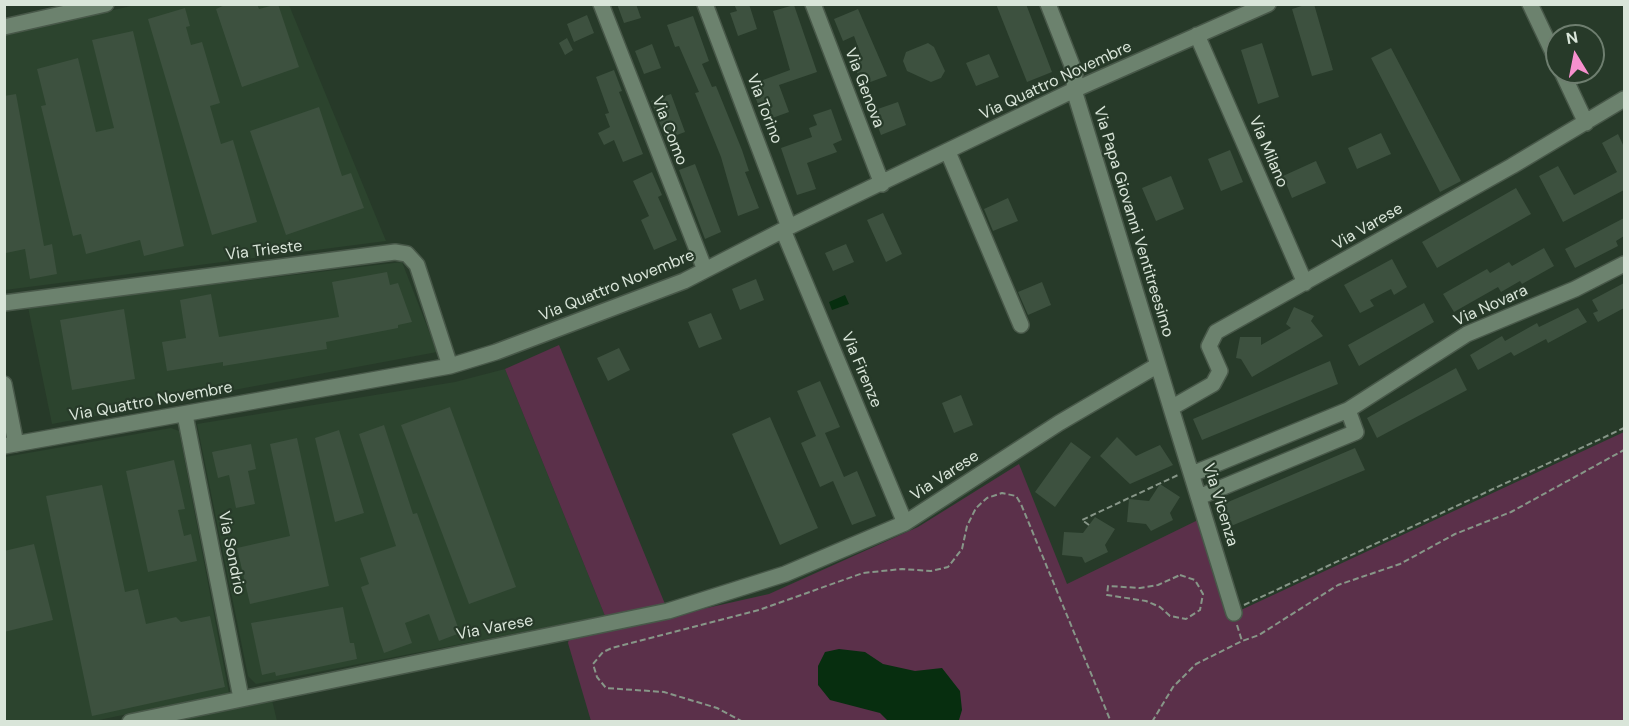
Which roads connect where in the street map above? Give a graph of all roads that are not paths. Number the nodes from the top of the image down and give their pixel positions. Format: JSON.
{"nodes":[{"id":1,"x":106,"y":4,"type":"edge"},
{"id":2,"x":601,"y":4,"type":"edge"},
{"id":3,"x":705,"y":4,"type":"edge"},
{"id":4,"x":813,"y":4,"type":"edge"},
{"id":5,"x":1048,"y":4,"type":"edge"},
{"id":6,"x":1268,"y":4,"type":"edge"},
{"id":7,"x":1530,"y":4,"type":"edge"},
{"id":8,"x":4,"y":27,"type":"edge"},
{"id":9,"x":1197,"y":35,"type":"junction"},
{"id":10,"x":1545,"y":36,"type":"edge"},
{"id":11,"x":1568,"y":84,"type":"edge"},
{"id":12,"x":1074,"y":90,"type":"junction"},
{"id":13,"x":1624,"y":99,"type":"edge"},
{"id":14,"x":1586,"y":123,"type":"junction"},
{"id":15,"x":948,"y":152,"type":"junction"},
{"id":16,"x":882,"y":184,"type":"junction"},
{"id":17,"x":786,"y":228,"type":"junction"},
{"id":18,"x":1624,"y":264,"type":"edge"},
{"id":19,"x":705,"y":270,"type":"junction"},
{"id":20,"x":1305,"y":283,"type":"junction"},
{"id":21,"x":4,"y":303,"type":"edge"},
{"id":22,"x":1022,"y":324,"type":"dead end"},
{"id":23,"x":1158,"y":365,"type":"junction"},
{"id":24,"x":450,"y":366,"type":"junction"},
{"id":25,"x":4,"y":384,"type":"edge"},
{"id":26,"x":1171,"y":408,"type":"junction"},
{"id":27,"x":1348,"y":410,"type":"junction"},
{"id":28,"x":186,"y":415,"type":"junction"},
{"id":29,"x":10,"y":445,"type":"edge"},
{"id":30,"x":1191,"y":472,"type":"junction"},
{"id":31,"x":1198,"y":497,"type":"junction"},
{"id":32,"x":905,"y":523,"type":"junction"},
{"id":33,"x":1234,"y":612,"type":"road end"},
{"id":34,"x":241,"y":698,"type":"junction"},
{"id":35,"x":130,"y":722,"type":"edge"}],
"edges":[{"from":1,"to":8,"type":"street"},
{"from":2,"to":19,"type":"street","name":"Via Como"},
{"from":3,"to":17,"type":"street","name":"Via Torino"},
{"from":4,"to":16,"type":"street","name":"Via Genova"},
{"from":5,"to":12,"type":"street","name":"Via Papa Giovanni Ventitreesimo"},
{"from":6,"to":9,"type":"street","name":"Via Quattro Novembre"},
{"from":7,"to":10,"type":"street"},
{"from":9,"to":12,"type":"street","name":"Via Quattro Novembre"},
{"from":9,"to":20,"type":"street","name":"Via Milano"},
{"from":11,"to":14,"type":"street"},
{"from":12,"to":15,"type":"street","name":"Via Quattro Novembre"},
{"from":12,"to":23,"type":"street","name":"Via Papa Giovanni Ventitreesimo"},
{"from":13,"to":14,"type":"street","name":"Via Varese"},
{"from":14,"to":20,"type":"street","name":"Via Varese"},
{"from":15,"to":16,"type":"street","name":"Via Quattro Novembre"},
{"from":15,"to":22,"type":"street"},
{"from":16,"to":17,"type":"street","name":"Via Quattro Novembre"},
{"from":17,"to":19,"type":"street","name":"Via Quattro Novembre"},
{"from":17,"to":32,"type":"street","name":"Via Firenze"},
{"from":18,"to":27,"type":"street","name":"Via Novara"},
{"from":19,"to":24,"type":"street","name":"Via Quattro Novembre"},
{"from":20,"to":26,"type":"street","name":"Via Varese"},
{"from":21,"to":24,"type":"street","name":"Via Trieste"},
{"from":23,"to":26,"type":"street"},
{"from":23,"to":32,"type":"street","name":"Via Varese"},
{"from":24,"to":28,"type":"street","name":"Via Quattro Novembre"},
{"from":25,"to":29,"type":"street"},
{"from":26,"to":30,"type":"street","name":"Via Vicenza"},
{"from":27,"to":30,"type":"street","name":"Via Novara"},
{"from":27,"to":31,"type":"street"},
{"from":28,"to":29,"type":"street","name":"Via Quattro Novembre"},
{"from":28,"to":34,"type":"street","name":"Via Sondrio"},
{"from":30,"to":31,"type":"street","name":"Via Vicenza"},
{"from":31,"to":33,"type":"street","name":"Via Vicenza"},
{"from":32,"to":34,"type":"street","name":"Via Varese"},
{"from":34,"to":35,"type":"street","name":"Via Varese"}]}
